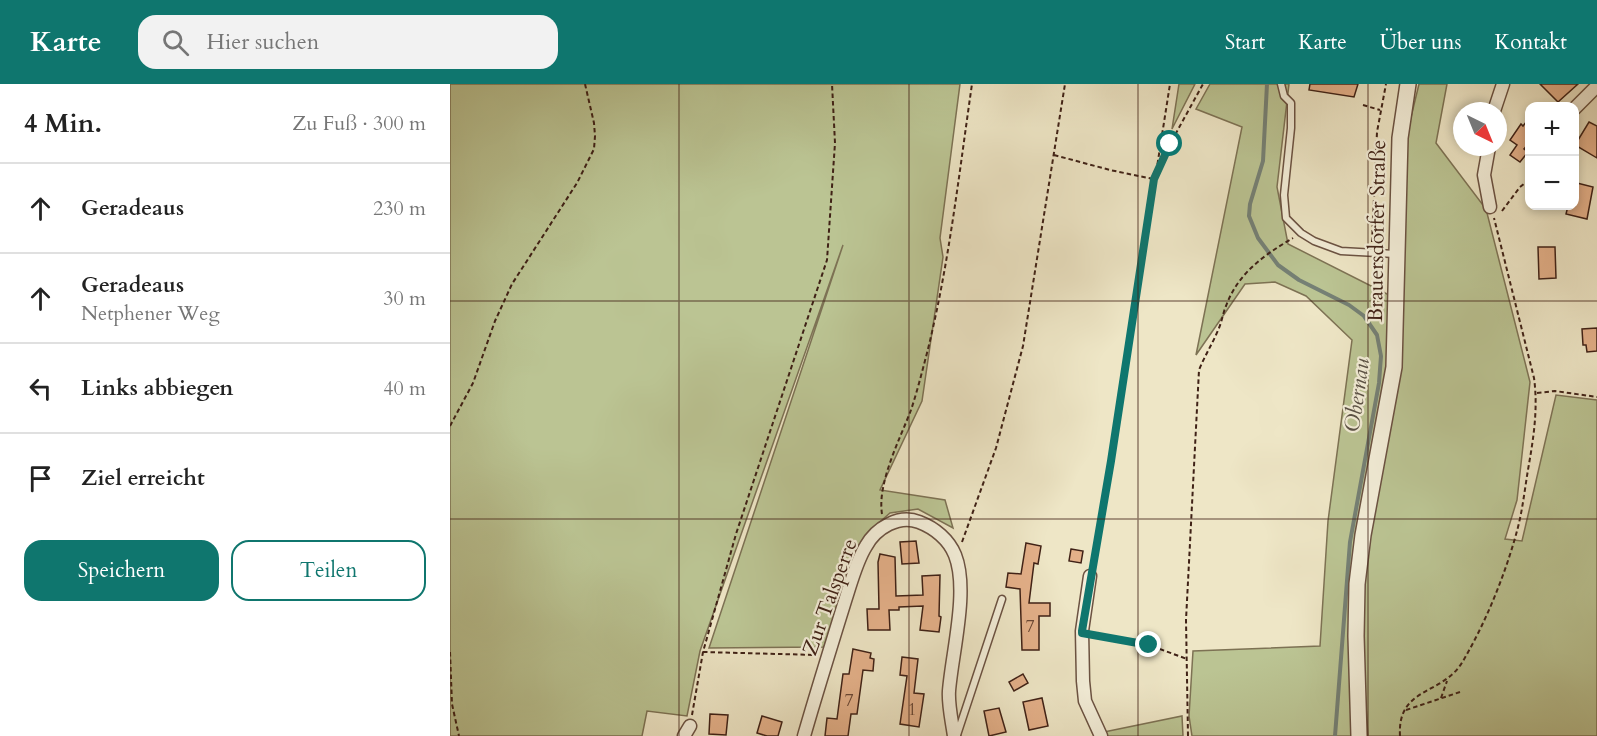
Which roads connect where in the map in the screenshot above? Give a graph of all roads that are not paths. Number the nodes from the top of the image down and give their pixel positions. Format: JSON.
{"nodes":[{"id":1,"x":1281,"y":84,"type":"edge"},
{"id":2,"x":1408,"y":84,"type":"edge"},
{"id":3,"x":1503,"y":84,"type":"edge"},
{"id":4,"x":1597,"y":86,"type":"edge"},
{"id":5,"x":1497,"y":102,"type":"edge"},
{"id":6,"x":1579,"y":105,"type":"edge"},
{"id":7,"x":1487,"y":156,"type":"edge"},
{"id":8,"x":1490,"y":207,"type":"road end"},
{"id":9,"x":1396,"y":254,"type":"junction"},
{"id":10,"x":1090,"y":576,"type":"road end"},
{"id":11,"x":1002,"y":599,"type":"dead end"},
{"id":12,"x":804,"y":736,"type":"edge"},
{"id":13,"x":955,"y":736,"type":"edge"},
{"id":14,"x":1101,"y":736,"type":"edge"},
{"id":15,"x":1359,"y":736,"type":"edge"}],
"edges":[{"from":1,"to":9,"type":"lane"},
{"from":2,"to":9,"type":"street","name":"Brauersdorfer Straße"},
{"from":3,"to":5,"type":"street"},
{"from":4,"to":6,"type":"street"},
{"from":7,"to":8,"type":"street"},
{"from":9,"to":15,"type":"street","name":"Brauersdorfer Straße"},
{"from":10,"to":14,"type":"street"},
{"from":11,"to":13,"type":"lane"},
{"from":12,"to":13,"type":"street","name":"Zur Talsperre"}]}
